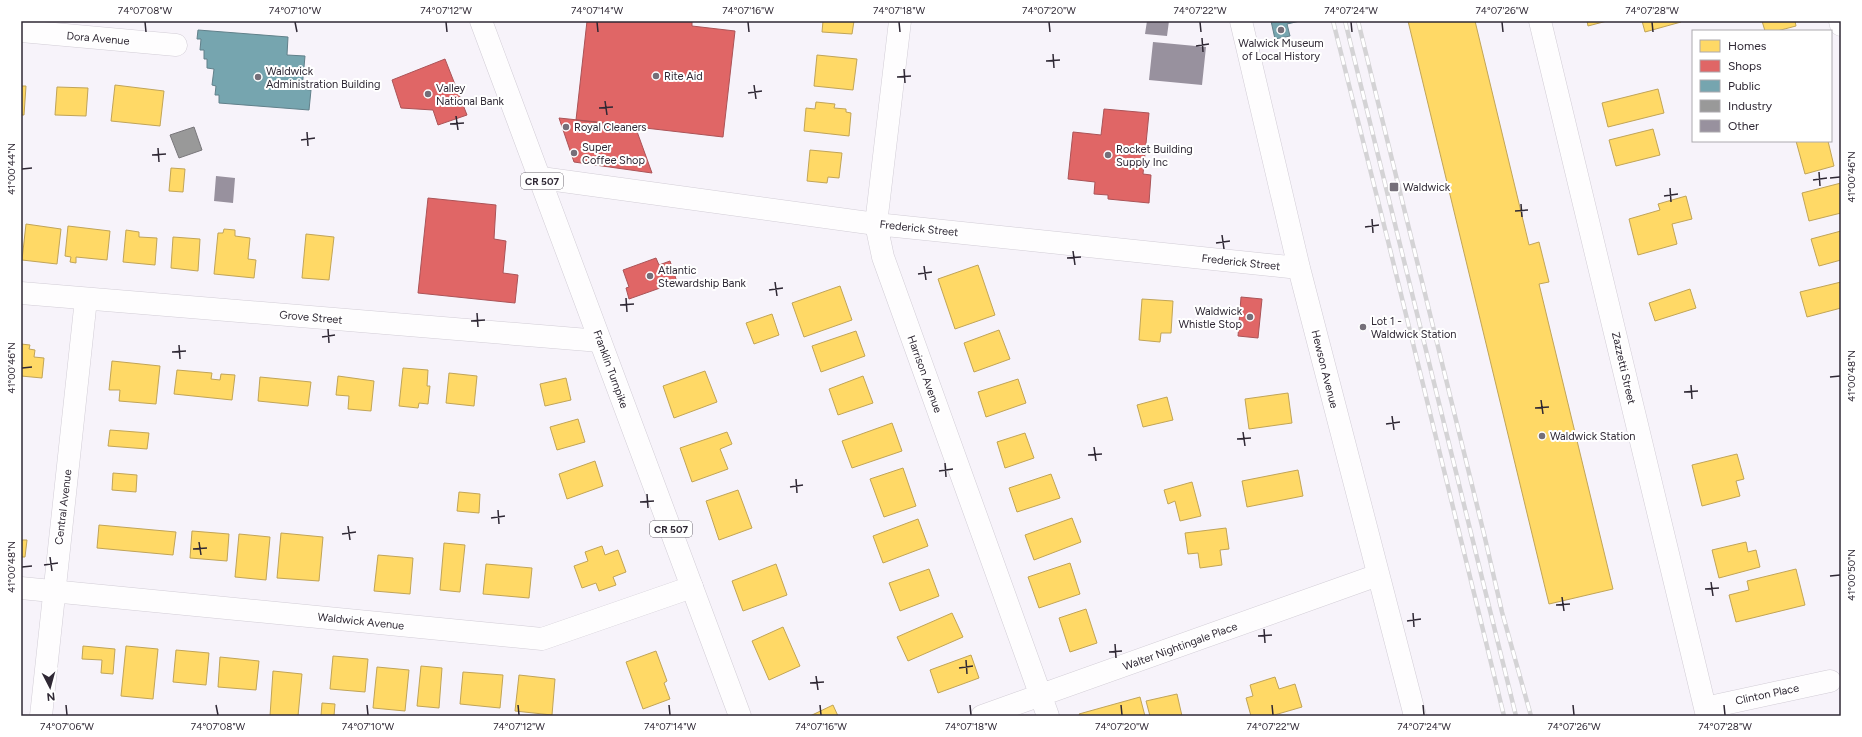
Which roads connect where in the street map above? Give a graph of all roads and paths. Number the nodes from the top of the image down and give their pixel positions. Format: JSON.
{"nodes":[{"id":1,"x":481,"y":21,"type":"edge"},
{"id":2,"x":900,"y":21,"type":"edge"},
{"id":3,"x":1241,"y":21,"type":"edge"},
{"id":4,"x":1540,"y":21,"type":"edge"},
{"id":5,"x":1840,"y":21,"type":"edge"},
{"id":6,"x":1841,"y":25,"type":"edge"},
{"id":7,"x":21,"y":31,"type":"edge"},
{"id":8,"x":176,"y":45,"type":"dead end"},
{"id":9,"x":541,"y":178,"type":"junction"},
{"id":10,"x":876,"y":224,"type":"junction"},
{"id":11,"x":1299,"y":268,"type":"junction"},
{"id":12,"x":21,"y":293,"type":"edge"},
{"id":13,"x":86,"y":299,"type":"junction"},
{"id":14,"x":600,"y":342,"type":"junction"},
{"id":15,"x":1378,"y":575,"type":"junction"},
{"id":16,"x":692,"y":587,"type":"junction"},
{"id":17,"x":21,"y":588,"type":"edge"},
{"id":18,"x":54,"y":591,"type":"junction"},
{"id":19,"x":1830,"y":680,"type":"dead end"},
{"id":20,"x":1044,"y":706,"type":"edge"},
{"id":21,"x":1706,"y":712,"type":"edge"},
{"id":22,"x":41,"y":716,"type":"edge"},
{"id":23,"x":740,"y":716,"type":"edge"},
{"id":24,"x":982,"y":716,"type":"edge"},
{"id":25,"x":1415,"y":716,"type":"edge"}],
"edges":[{"from":1,"to":9,"type":"street","name":"Franklin Turnpike","number":"CR 507"},
{"from":2,"to":10,"type":"street","name":"Harrison Avenue"},
{"from":3,"to":11,"type":"street","name":"Hewson Avenue"},
{"from":4,"to":21,"type":"street","name":"Zazzetti Street"},
{"from":5,"to":6,"type":"street"},
{"from":7,"to":8,"type":"street","name":"Dora Avenue"},
{"from":9,"to":10,"type":"street","name":"Frederick Street"},
{"from":9,"to":14,"type":"street","name":"Franklin Turnpike","number":"CR 507"},
{"from":10,"to":11,"type":"street","name":"Frederick Street"},
{"from":10,"to":20,"type":"street","name":"Harrison Avenue"},
{"from":11,"to":15,"type":"street","name":"Hewson Avenue"},
{"from":12,"to":13,"type":"street","name":"Grove Street"},
{"from":13,"to":14,"type":"street","name":"Grove Street"},
{"from":13,"to":18,"type":"street","name":"Central Avenue"},
{"from":14,"to":16,"type":"street","name":"Franklin Turnpike","number":"CR 507"},
{"from":15,"to":20,"type":"street","name":"Walter Nightingale Place"},
{"from":15,"to":25,"type":"street","name":"Hewson Avenue"},
{"from":16,"to":18,"type":"street","name":"Waldwick Avenue"},
{"from":16,"to":23,"type":"street","name":"Franklin Turnpike","number":"CR 507"},
{"from":17,"to":18,"type":"street","name":"Waldwick Avenue"},
{"from":18,"to":22,"type":"street","name":"Central Avenue"},
{"from":19,"to":21,"type":"street","name":"Clinton Place"},
{"from":20,"to":24,"type":"street","name":"Walter Nightingale Place"}]}
